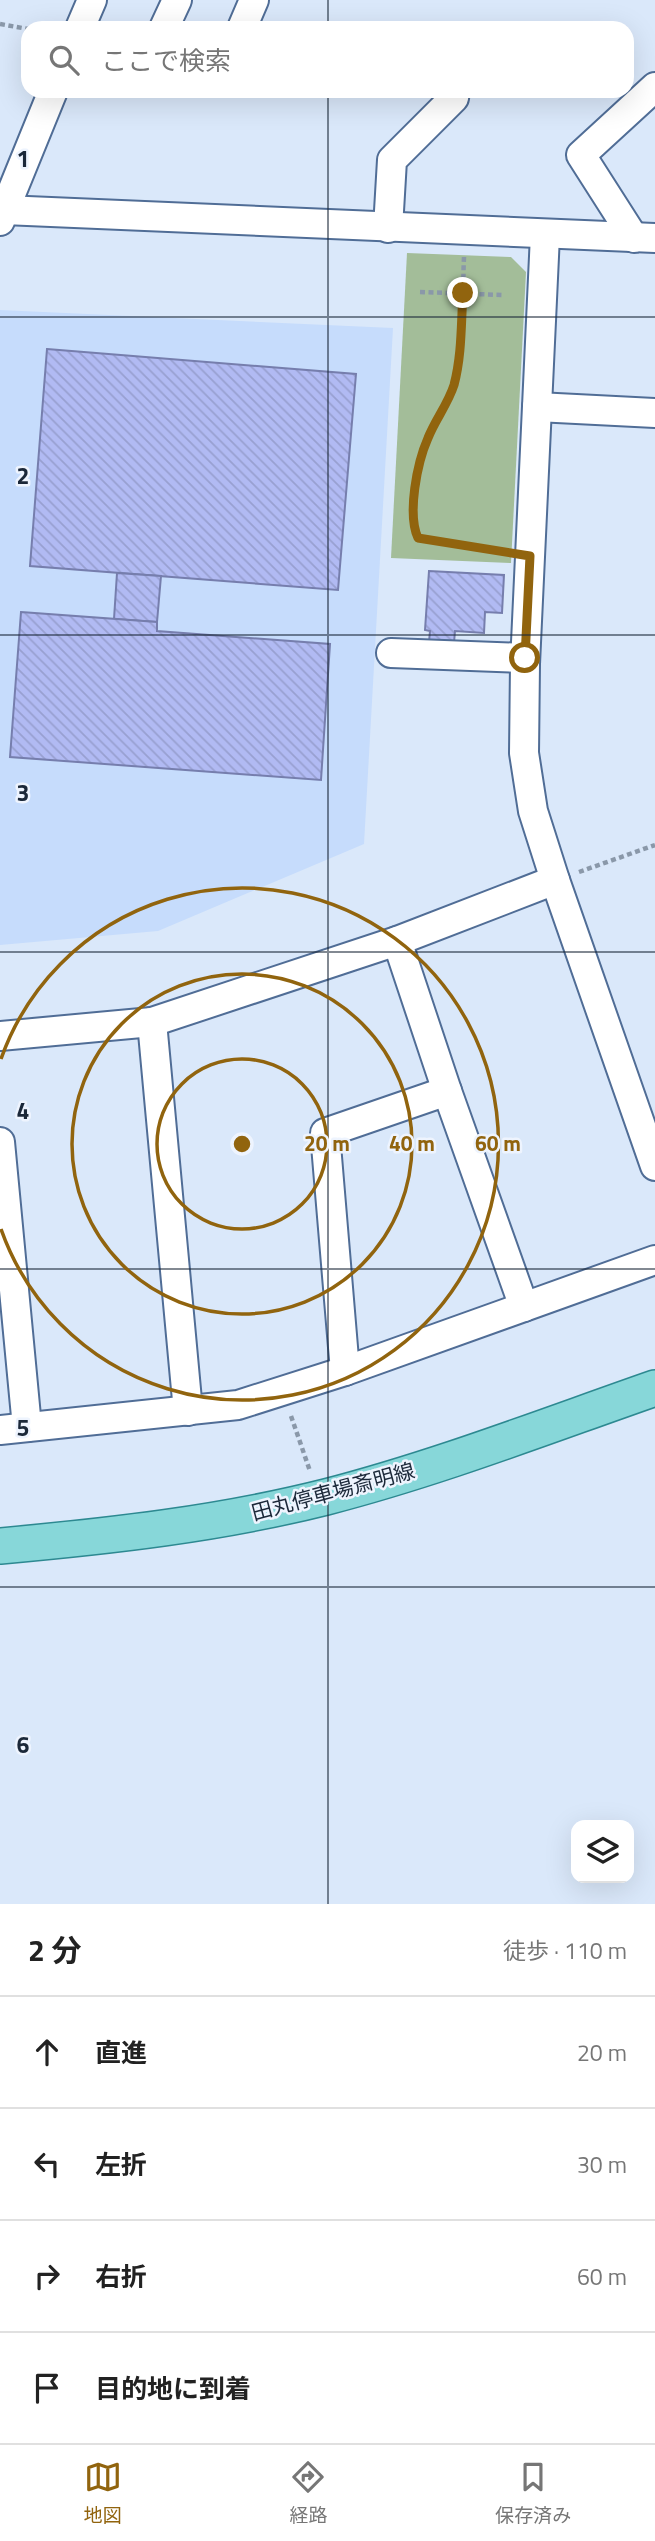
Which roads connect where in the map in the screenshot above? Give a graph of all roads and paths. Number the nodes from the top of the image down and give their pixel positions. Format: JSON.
{"nodes":[{"id":1,"x":92,"y":0,"type":"edge"},
{"id":2,"x":177,"y":0,"type":"edge"},
{"id":3,"x":254,"y":0,"type":"edge"},
{"id":4,"x":83,"y":21,"type":"edge"},
{"id":5,"x":167,"y":21,"type":"edge"},
{"id":6,"x":245,"y":21,"type":"edge"},
{"id":7,"x":0,"y":24,"type":"edge"},
{"id":8,"x":21,"y":28,"type":"edge"},
{"id":9,"x":638,"y":94,"type":"edge"},
{"id":10,"x":51,"y":98,"type":"edge"},
{"id":11,"x":454,"y":98,"type":"edge"},
{"id":12,"x":2,"y":215,"type":"edge"},
{"id":13,"x":388,"y":228,"type":"junction"},
{"id":14,"x":464,"y":232,"type":"junction"},
{"id":15,"x":545,"y":234,"type":"junction"},
{"id":16,"x":644,"y":238,"type":"edge"},
{"id":17,"x":420,"y":292,"type":"dead end"},
{"id":18,"x":463,"y":293,"type":"junction"},
{"id":19,"x":503,"y":295,"type":"dead end"},
{"id":20,"x":537,"y":407,"type":"junction"},
{"id":21,"x":655,"y":413,"type":"edge"},
{"id":22,"x":530,"y":556,"type":"junction"},
{"id":23,"x":391,"y":653,"type":"dead end"},
{"id":24,"x":525,"y":658,"type":"junction"},
{"id":25,"x":655,"y":845,"type":"edge"},
{"id":26,"x":555,"y":880,"type":"junction"},
{"id":27,"x":397,"y":941,"type":"junction"},
{"id":28,"x":152,"y":1022,"type":"junction"},
{"id":29,"x":0,"y":1036,"type":"edge"},
{"id":30,"x":447,"y":1091,"type":"junction"},
{"id":31,"x":0,"y":1142,"type":"edge"},
{"id":32,"x":655,"y":1166,"type":"edge"},
{"id":33,"x":655,"y":1260,"type":"edge"},
{"id":34,"x":524,"y":1307,"type":"junction"},
{"id":35,"x":345,"y":1371,"type":"junction"},
{"id":36,"x":655,"y":1388,"type":"edge"},
{"id":37,"x":282,"y":1391,"type":"junction"},
{"id":38,"x":188,"y":1411,"type":"junction"},
{"id":39,"x":14,"y":1429,"type":"edge"},
{"id":40,"x":313,"y":1478,"type":"dead end"},
{"id":41,"x":0,"y":1546,"type":"edge"}],
"edges":[{"from":1,"to":4,"type":"street"},
{"from":2,"to":5,"type":"street"},
{"from":3,"to":6,"type":"street"},
{"from":7,"to":8,"type":"path"},
{"from":9,"to":16,"type":"street"},
{"from":10,"to":12,"type":"street"},
{"from":11,"to":13,"type":"street"},
{"from":12,"to":13,"type":"street"},
{"from":13,"to":14,"type":"street"},
{"from":14,"to":15,"type":"street"},
{"from":14,"to":18,"type":"path"},
{"from":15,"to":16,"type":"street"},
{"from":15,"to":20,"type":"street"},
{"from":17,"to":18,"type":"path"},
{"from":18,"to":19,"type":"path"},
{"from":18,"to":22,"type":"path"},
{"from":20,"to":21,"type":"street"},
{"from":20,"to":22,"type":"street"},
{"from":22,"to":24,"type":"street"},
{"from":23,"to":24,"type":"street"},
{"from":24,"to":26,"type":"street"},
{"from":25,"to":26,"type":"path"},
{"from":26,"to":27,"type":"street"},
{"from":26,"to":32,"type":"street"},
{"from":27,"to":28,"type":"street"},
{"from":27,"to":30,"type":"street"},
{"from":28,"to":29,"type":"street"},
{"from":28,"to":38,"type":"street"},
{"from":30,"to":34,"type":"street"},
{"from":30,"to":35,"type":"street"},
{"from":31,"to":39,"type":"street"},
{"from":33,"to":34,"type":"street"},
{"from":34,"to":35,"type":"street"},
{"from":35,"to":37,"type":"street"},
{"from":36,"to":41,"type":"main road","name":"田丸停車場斎明線"},
{"from":37,"to":38,"type":"street"},
{"from":37,"to":40,"type":"path"},
{"from":38,"to":39,"type":"street"}]}
